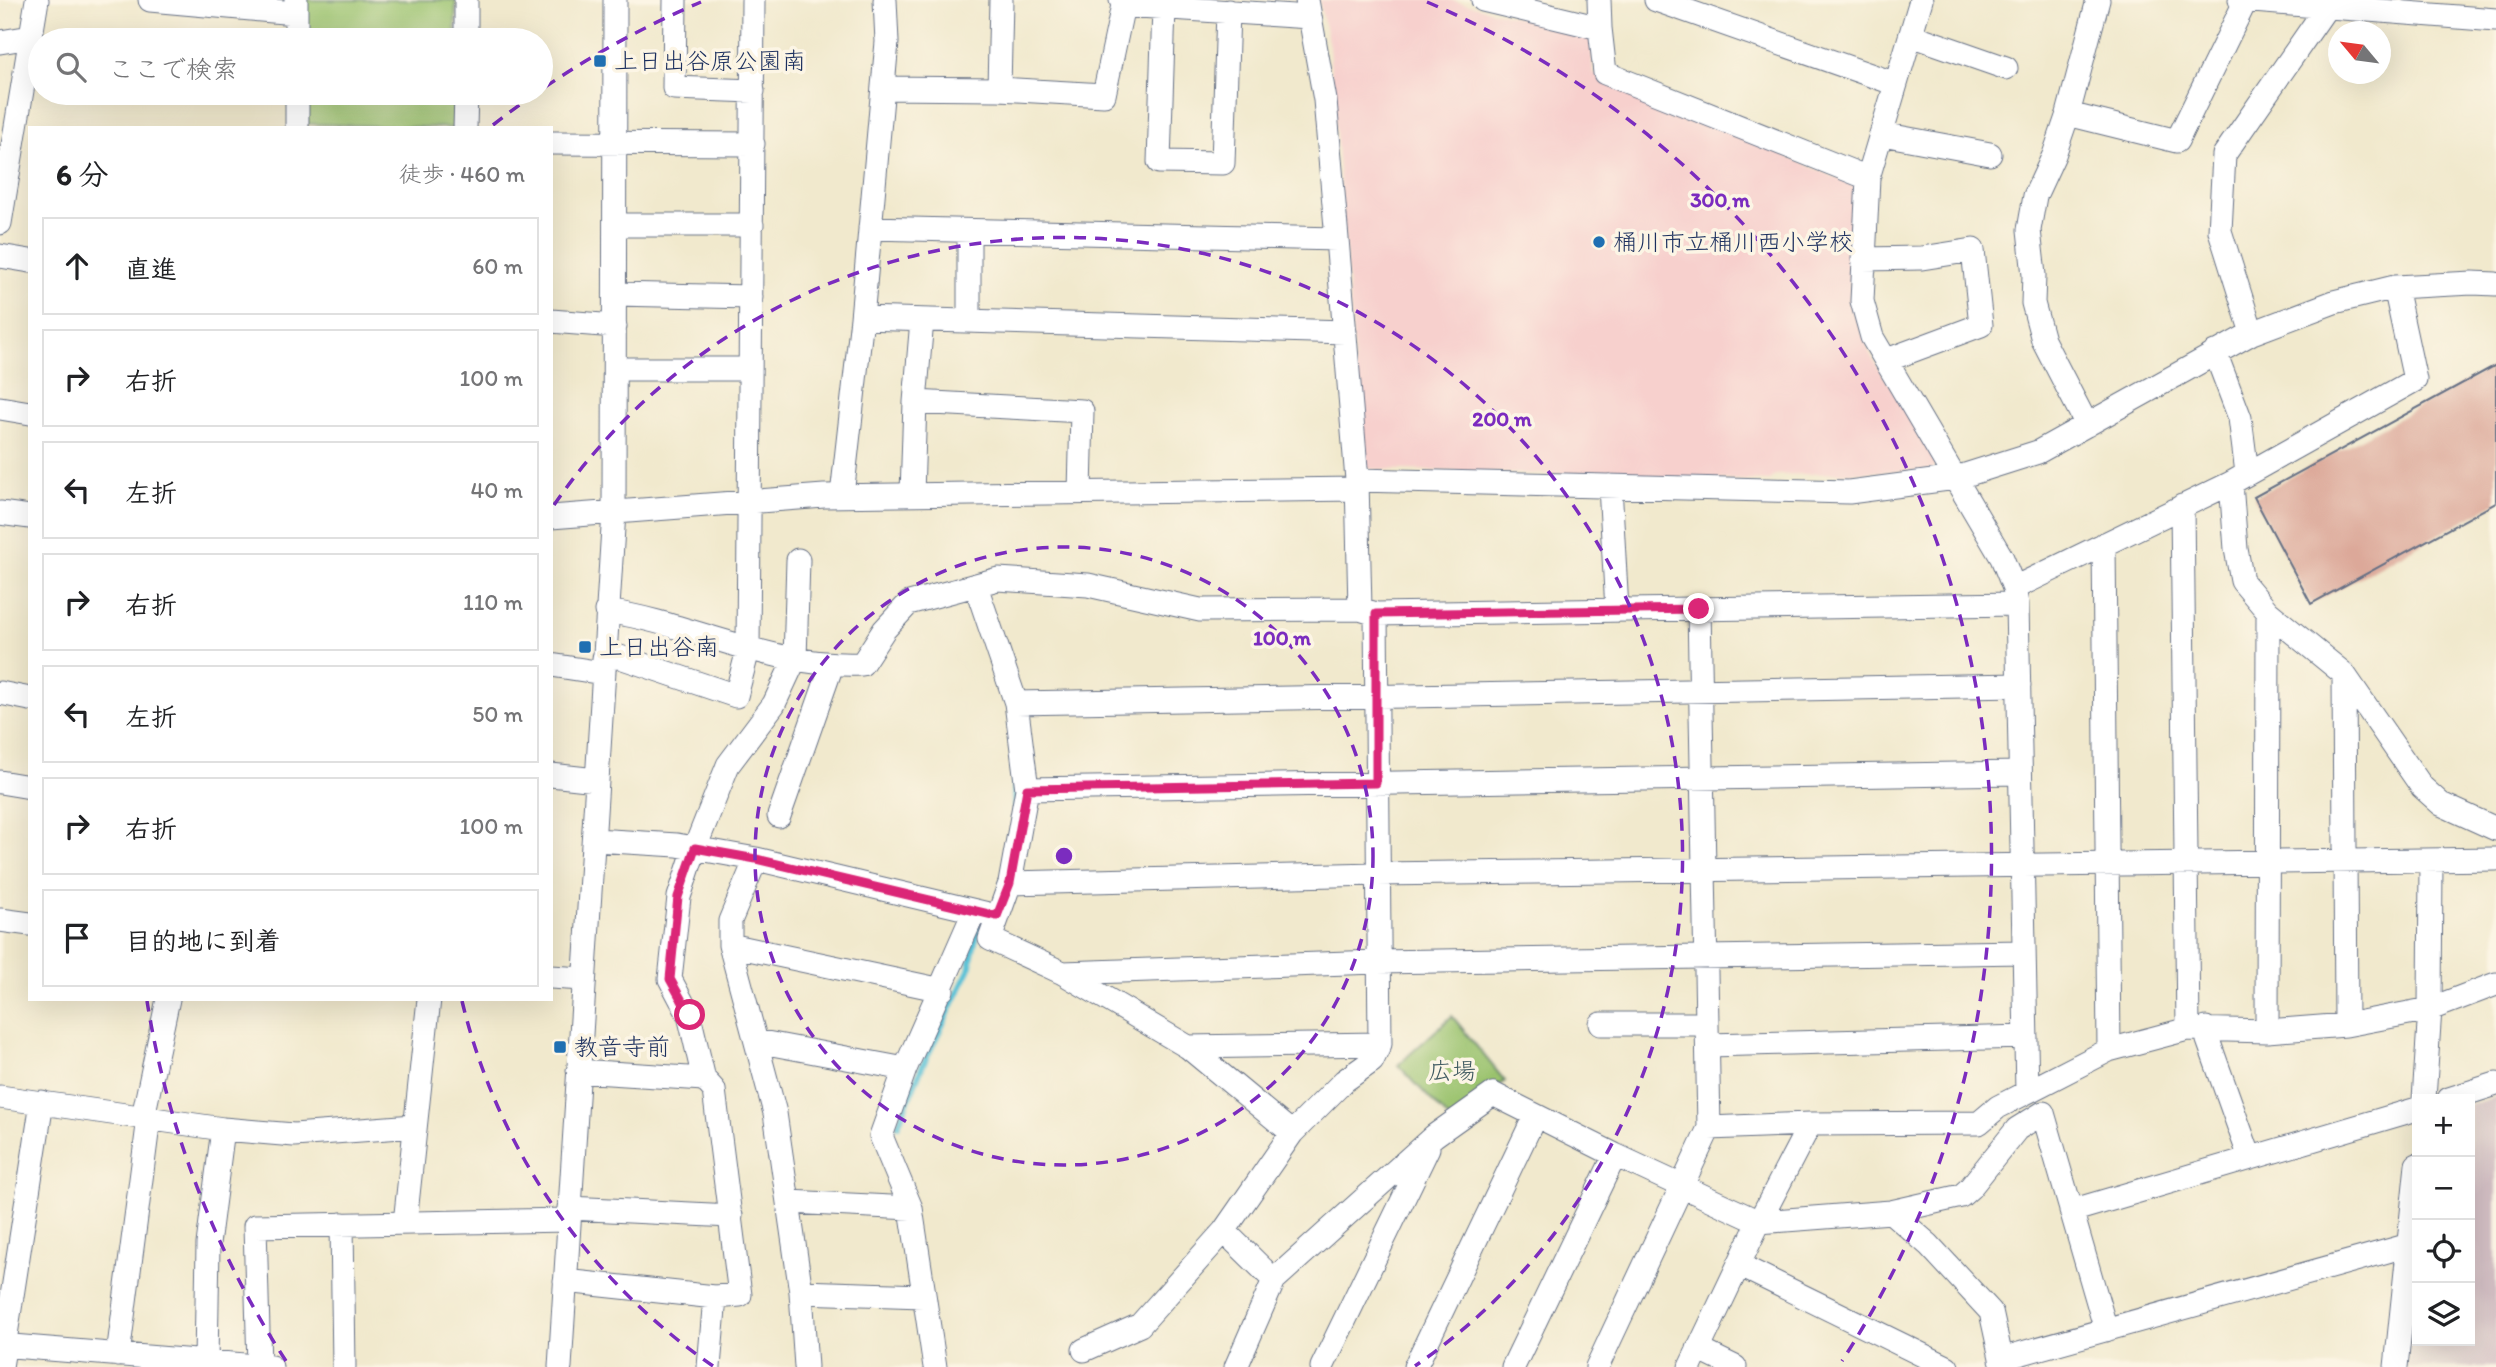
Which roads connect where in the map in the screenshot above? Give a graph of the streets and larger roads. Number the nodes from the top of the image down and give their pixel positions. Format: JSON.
{"nodes":[{"id":1,"x":37,"y":0,"type":"edge"},
{"id":2,"x":150,"y":0,"type":"edge"},
{"id":3,"x":466,"y":0,"type":"edge"},
{"id":4,"x":615,"y":0,"type":"edge"},
{"id":5,"x":674,"y":0,"type":"edge"},
{"id":6,"x":753,"y":0,"type":"edge"},
{"id":7,"x":885,"y":0,"type":"edge"},
{"id":8,"x":1001,"y":0,"type":"edge"},
{"id":9,"x":1483,"y":0,"type":"edge"},
{"id":10,"x":1599,"y":0,"type":"edge"},
{"id":11,"x":1656,"y":0,"type":"edge"},
{"id":12,"x":1921,"y":0,"type":"edge"},
{"id":13,"x":2098,"y":0,"type":"edge"},
{"id":14,"x":2239,"y":0,"type":"edge"},
{"id":15,"x":2246,"y":0,"type":"edge"},
{"id":16,"x":1122,"y":2,"type":"edge"},
{"id":17,"x":295,"y":7,"type":"edge"},
{"id":18,"x":1164,"y":7,"type":"junction"},
{"id":19,"x":2326,"y":8,"type":"junction"},
{"id":20,"x":1309,"y":9,"type":"edge"},
{"id":21,"x":1228,"y":11,"type":"junction"},
{"id":22,"x":2496,"y":20,"type":"edge"},
{"id":23,"x":32,"y":28,"type":"edge"},
{"id":24,"x":296,"y":28,"type":"edge"},
{"id":25,"x":466,"y":28,"type":"edge"},
{"id":26,"x":1600,"y":28,"type":"junction"},
{"id":27,"x":1911,"y":36,"type":"junction"},
{"id":28,"x":28,"y":38,"type":"edge"},
{"id":29,"x":0,"y":43,"type":"edge"},
{"id":30,"x":28,"y":55,"type":"edge"},
{"id":31,"x":2006,"y":68,"type":"dead end"},
{"id":32,"x":1896,"y":84,"type":"junction"},
{"id":33,"x":883,"y":88,"type":"junction"},
{"id":34,"x":999,"y":89,"type":"junction"},
{"id":35,"x":753,"y":91,"type":"junction"},
{"id":36,"x":297,"y":105,"type":"edge"},
{"id":37,"x":466,"y":105,"type":"edge"},
{"id":38,"x":2068,"y":114,"type":"junction"},
{"id":39,"x":297,"y":126,"type":"edge"},
{"id":40,"x":466,"y":126,"type":"edge"},
{"id":41,"x":1882,"y":134,"type":"junction"},
{"id":42,"x":553,"y":143,"type":"edge"},
{"id":43,"x":617,"y":144,"type":"junction"},
{"id":44,"x":753,"y":144,"type":"junction"},
{"id":45,"x":1990,"y":154,"type":"dead end"},
{"id":46,"x":1868,"y":178,"type":"junction"},
{"id":47,"x":0,"y":223,"type":"edge"},
{"id":48,"x":616,"y":225,"type":"junction"},
{"id":49,"x":752,"y":225,"type":"junction"},
{"id":50,"x":870,"y":228,"type":"junction"},
{"id":51,"x":969,"y":230,"type":"junction"},
{"id":52,"x":1337,"y":239,"type":"junction"},
{"id":53,"x":0,"y":256,"type":"edge"},
{"id":54,"x":1863,"y":259,"type":"junction"},
{"id":55,"x":28,"y":261,"type":"edge"},
{"id":56,"x":2496,"y":284,"type":"edge"},
{"id":57,"x":2395,"y":287,"type":"junction"},
{"id":58,"x":615,"y":294,"type":"junction"},
{"id":59,"x":751,"y":297,"type":"junction"},
{"id":60,"x":862,"y":318,"type":"junction"},
{"id":61,"x":922,"y":320,"type":"junction"},
{"id":62,"x":553,"y":321,"type":"edge"},
{"id":63,"x":969,"y":321,"type":"junction"},
{"id":64,"x":615,"y":326,"type":"junction"},
{"id":65,"x":1345,"y":332,"type":"junction"},
{"id":66,"x":2252,"y":333,"type":"junction"},
{"id":67,"x":2215,"y":352,"type":"junction"},
{"id":68,"x":1887,"y":360,"type":"junction"},
{"id":69,"x":615,"y":369,"type":"junction"},
{"id":70,"x":750,"y":369,"type":"junction"},
{"id":71,"x":915,"y":402,"type":"junction"},
{"id":72,"x":0,"y":408,"type":"edge"},
{"id":73,"x":28,"y":413,"type":"edge"},
{"id":74,"x":2087,"y":425,"type":"junction"},
{"id":75,"x":1956,"y":478,"type":"junction"},
{"id":76,"x":2239,"y":478,"type":"junction"},
{"id":77,"x":1357,"y":484,"type":"junction"},
{"id":78,"x":1610,"y":486,"type":"junction"},
{"id":79,"x":1080,"y":492,"type":"junction"},
{"id":80,"x":912,"y":494,"type":"junction"},
{"id":81,"x":842,"y":495,"type":"junction"},
{"id":82,"x":749,"y":501,"type":"junction"},
{"id":83,"x":2182,"y":506,"type":"junction"},
{"id":84,"x":614,"y":512,"type":"junction"},
{"id":85,"x":0,"y":513,"type":"edge"},
{"id":86,"x":28,"y":517,"type":"edge"},
{"id":87,"x":553,"y":517,"type":"edge"},
{"id":88,"x":2104,"y":544,"type":"junction"},
{"id":89,"x":798,"y":560,"type":"dead end"},
{"id":90,"x":976,"y":586,"type":"junction"},
{"id":91,"x":2015,"y":596,"type":"junction"},
{"id":92,"x":1699,"y":609,"type":"junction"},
{"id":93,"x":1617,"y":610,"type":"junction"},
{"id":94,"x":606,"y":611,"type":"junction"},
{"id":95,"x":1368,"y":611,"type":"junction"},
{"id":96,"x":2268,"y":612,"type":"junction"},
{"id":97,"x":748,"y":650,"type":"junction"},
{"id":98,"x":795,"y":659,"type":"junction"},
{"id":99,"x":603,"y":665,"type":"junction"},
{"id":100,"x":832,"y":665,"type":"junction"},
{"id":101,"x":553,"y":666,"type":"edge"},
{"id":102,"x":2344,"y":674,"type":"junction"},
{"id":103,"x":2018,"y":685,"type":"junction"},
{"id":104,"x":1700,"y":690,"type":"junction"},
{"id":105,"x":0,"y":693,"type":"edge"},
{"id":106,"x":1376,"y":696,"type":"junction"},
{"id":107,"x":28,"y":699,"type":"edge"},
{"id":108,"x":1016,"y":703,"type":"junction"},
{"id":109,"x":2020,"y":773,"type":"junction"},
{"id":110,"x":553,"y":775,"type":"edge"},
{"id":111,"x":1702,"y":778,"type":"junction"},
{"id":112,"x":596,"y":780,"type":"junction"},
{"id":113,"x":0,"y":782,"type":"edge"},
{"id":114,"x":1376,"y":783,"type":"junction"},
{"id":115,"x":28,"y":787,"type":"edge"},
{"id":116,"x":1027,"y":789,"type":"junction"},
{"id":117,"x":779,"y":816,"type":"dead end"},
{"id":118,"x":2496,"y":829,"type":"edge"},
{"id":119,"x":594,"y":840,"type":"junction"},
{"id":120,"x":695,"y":848,"type":"junction"},
{"id":121,"x":756,"y":859,"type":"junction"},
{"id":122,"x":2496,"y":859,"type":"edge"},
{"id":123,"x":2431,"y":860,"type":"junction"},
{"id":124,"x":2345,"y":861,"type":"junction"},
{"id":125,"x":2266,"y":862,"type":"junction"},
{"id":126,"x":2186,"y":863,"type":"junction"},
{"id":127,"x":2107,"y":864,"type":"junction"},
{"id":128,"x":2022,"y":865,"type":"junction"},
{"id":129,"x":1704,"y":870,"type":"junction"},
{"id":130,"x":1377,"y":874,"type":"junction"},
{"id":131,"x":1010,"y":883,"type":"junction"},
{"id":132,"x":986,"y":914,"type":"junction"},
{"id":133,"x":0,"y":920,"type":"edge"},
{"id":134,"x":28,"y":924,"type":"edge"},
{"id":135,"x":730,"y":945,"type":"junction"},
{"id":136,"x":2024,"y":952,"type":"junction"},
{"id":137,"x":1706,"y":957,"type":"junction"},
{"id":138,"x":1377,"y":962,"type":"junction"},
{"id":139,"x":1063,"y":974,"type":"junction"},
{"id":140,"x":553,"y":977,"type":"edge"},
{"id":141,"x":583,"y":979,"type":"junction"},
{"id":142,"x":2496,"y":984,"type":"edge"},
{"id":143,"x":942,"y":990,"type":"junction"},
{"id":144,"x":168,"y":1001,"type":"edge"},
{"id":145,"x":429,"y":1001,"type":"edge"},
{"id":146,"x":2430,"y":1009,"type":"junction"},
{"id":147,"x":1601,"y":1024,"type":"dead end"},
{"id":148,"x":2346,"y":1025,"type":"junction"},
{"id":149,"x":2197,"y":1028,"type":"junction"},
{"id":150,"x":2267,"y":1031,"type":"junction"},
{"id":151,"x":1707,"y":1035,"type":"junction"},
{"id":152,"x":2025,"y":1038,"type":"junction"},
{"id":153,"x":756,"y":1041,"type":"junction"},
{"id":154,"x":1380,"y":1044,"type":"junction"},
{"id":155,"x":1188,"y":1048,"type":"junction"},
{"id":156,"x":2109,"y":1050,"type":"junction"},
{"id":157,"x":905,"y":1069,"type":"junction"},
{"id":158,"x":578,"y":1071,"type":"junction"},
{"id":159,"x":704,"y":1079,"type":"junction"},
{"id":160,"x":2496,"y":1084,"type":"edge"},
{"id":161,"x":2026,"y":1092,"type":"junction"},
{"id":162,"x":2424,"y":1094,"type":"edge"},
{"id":163,"x":2465,"y":1094,"type":"edge"},
{"id":164,"x":0,"y":1097,"type":"edge"},
{"id":165,"x":42,"y":1102,"type":"junction"},
{"id":166,"x":2412,"y":1110,"type":"edge"},
{"id":167,"x":1535,"y":1116,"type":"junction"},
{"id":168,"x":146,"y":1117,"type":"junction"},
{"id":169,"x":1810,"y":1124,"type":"junction"},
{"id":170,"x":414,"y":1126,"type":"junction"},
{"id":171,"x":1709,"y":1128,"type":"junction"},
{"id":172,"x":223,"y":1129,"type":"junction"},
{"id":173,"x":1292,"y":1133,"type":"junction"},
{"id":174,"x":1434,"y":1136,"type":"junction"},
{"id":175,"x":1615,"y":1155,"type":"junction"},
{"id":176,"x":2250,"y":1158,"type":"junction"},
{"id":177,"x":1681,"y":1186,"type":"junction"},
{"id":178,"x":789,"y":1202,"type":"junction"},
{"id":179,"x":911,"y":1208,"type":"junction"},
{"id":180,"x":2071,"y":1211,"type":"junction"},
{"id":181,"x":1891,"y":1212,"type":"junction"},
{"id":182,"x":568,"y":1214,"type":"junction"},
{"id":183,"x":2412,"y":1215,"type":"edge"},
{"id":184,"x":731,"y":1216,"type":"junction"},
{"id":185,"x":1759,"y":1222,"type":"junction"},
{"id":186,"x":405,"y":1223,"type":"junction"},
{"id":187,"x":342,"y":1224,"type":"junction"},
{"id":188,"x":1224,"y":1231,"type":"junction"},
{"id":189,"x":2409,"y":1245,"type":"junction"},
{"id":190,"x":1739,"y":1265,"type":"junction"},
{"id":191,"x":1274,"y":1280,"type":"junction"},
{"id":192,"x":565,"y":1281,"type":"junction"},
{"id":193,"x":801,"y":1292,"type":"junction"},
{"id":194,"x":923,"y":1296,"type":"junction"},
{"id":195,"x":715,"y":1297,"type":"junction"},
{"id":196,"x":2106,"y":1330,"type":"junction"},
{"id":197,"x":1084,"y":1350,"type":"dead end"},
{"id":198,"x":2,"y":1353,"type":"edge"},
{"id":199,"x":118,"y":1355,"type":"junction"},
{"id":200,"x":1694,"y":1358,"type":"edge"},
{"id":201,"x":206,"y":1362,"type":"junction"},
{"id":202,"x":2002,"y":1363,"type":"edge"},
{"id":203,"x":243,"y":1366,"type":"edge"},
{"id":204,"x":271,"y":1367,"type":"edge"},
{"id":205,"x":344,"y":1367,"type":"edge"},
{"id":206,"x":560,"y":1367,"type":"edge"},
{"id":207,"x":709,"y":1367,"type":"edge"},
{"id":208,"x":806,"y":1367,"type":"edge"},
{"id":209,"x":935,"y":1367,"type":"edge"},
{"id":210,"x":1236,"y":1367,"type":"edge"},
{"id":211,"x":1322,"y":1367,"type":"edge"},
{"id":212,"x":1415,"y":1367,"type":"edge"},
{"id":213,"x":1513,"y":1367,"type":"edge"},
{"id":214,"x":1597,"y":1367,"type":"edge"},
{"id":215,"x":1735,"y":1367,"type":"edge"},
{"id":216,"x":1947,"y":1367,"type":"edge"},
{"id":217,"x":2396,"y":1367,"type":"edge"}],
"edges":[{"from":1,"to":23,"type":"street"},
{"from":2,"to":17,"type":"street"},
{"from":3,"to":25,"type":"street"},
{"from":4,"to":43,"type":"street"},
{"from":5,"to":35,"type":"street"},
{"from":6,"to":35,"type":"street"},
{"from":7,"to":33,"type":"street"},
{"from":8,"to":34,"type":"street"},
{"from":9,"to":26,"type":"street"},
{"from":10,"to":26,"type":"street"},
{"from":11,"to":32,"type":"street"},
{"from":12,"to":27,"type":"street"},
{"from":13,"to":38,"type":"street"},
{"from":14,"to":15,"type":"street"},
{"from":15,"to":19,"type":"street"},
{"from":15,"to":38,"type":"street"},
{"from":16,"to":18,"type":"street"},
{"from":16,"to":34,"type":"street"},
{"from":17,"to":24,"type":"street"},
{"from":18,"to":21,"type":"street"},
{"from":18,"to":21,"type":"street"},
{"from":19,"to":22,"type":"street"},
{"from":19,"to":66,"type":"street"},
{"from":20,"to":21,"type":"street"},
{"from":20,"to":52,"type":"street"},
{"from":26,"to":46,"type":"street"},
{"from":27,"to":31,"type":"street"},
{"from":27,"to":32,"type":"street"},
{"from":28,"to":29,"type":"street"},
{"from":30,"to":47,"type":"street"},
{"from":32,"to":41,"type":"street"},
{"from":33,"to":34,"type":"street"},
{"from":33,"to":50,"type":"street"},
{"from":35,"to":44,"type":"street"},
{"from":36,"to":39,"type":"street"},
{"from":37,"to":40,"type":"street"},
{"from":38,"to":74,"type":"street"},
{"from":41,"to":45,"type":"street"},
{"from":41,"to":46,"type":"street"},
{"from":42,"to":43,"type":"street"},
{"from":43,"to":44,"type":"street"},
{"from":43,"to":48,"type":"street"},
{"from":44,"to":49,"type":"street"},
{"from":46,"to":54,"type":"street"},
{"from":48,"to":49,"type":"street"},
{"from":48,"to":58,"type":"street"},
{"from":49,"to":59,"type":"street"},
{"from":50,"to":51,"type":"street"},
{"from":50,"to":60,"type":"street"},
{"from":51,"to":52,"type":"street"},
{"from":51,"to":63,"type":"street"},
{"from":52,"to":65,"type":"street"},
{"from":53,"to":55,"type":"street"},
{"from":54,"to":68,"type":"street"},
{"from":54,"to":68,"type":"street"},
{"from":56,"to":57,"type":"street"},
{"from":57,"to":66,"type":"street"},
{"from":57,"to":76,"type":"street"},
{"from":58,"to":59,"type":"street"},
{"from":58,"to":64,"type":"street"},
{"from":59,"to":70,"type":"street"},
{"from":60,"to":61,"type":"street"},
{"from":60,"to":81,"type":"street"},
{"from":61,"to":63,"type":"street"},
{"from":61,"to":71,"type":"street"},
{"from":62,"to":64,"type":"street"},
{"from":63,"to":65,"type":"street"},
{"from":64,"to":69,"type":"street"},
{"from":65,"to":77,"type":"street"},
{"from":66,"to":67,"type":"street"},
{"from":67,"to":74,"type":"street"},
{"from":67,"to":76,"type":"street"},
{"from":68,"to":75,"type":"street"},
{"from":69,"to":70,"type":"street"},
{"from":69,"to":84,"type":"street"},
{"from":70,"to":82,"type":"street"},
{"from":71,"to":79,"type":"street"},
{"from":71,"to":80,"type":"street"},
{"from":72,"to":73,"type":"street"},
{"from":74,"to":75,"type":"street"},
{"from":75,"to":78,"type":"street"},
{"from":75,"to":91,"type":"street"},
{"from":76,"to":83,"type":"street"},
{"from":76,"to":96,"type":"street"},
{"from":77,"to":78,"type":"street"},
{"from":77,"to":79,"type":"street"},
{"from":77,"to":95,"type":"street"},
{"from":78,"to":93,"type":"street"},
{"from":79,"to":80,"type":"street"},
{"from":80,"to":81,"type":"street"},
{"from":81,"to":82,"type":"street"},
{"from":82,"to":84,"type":"street"},
{"from":82,"to":97,"type":"street"},
{"from":83,"to":88,"type":"street"},
{"from":83,"to":126,"type":"street"},
{"from":84,"to":87,"type":"street"},
{"from":84,"to":94,"type":"street"},
{"from":85,"to":86,"type":"street"},
{"from":88,"to":91,"type":"street"},
{"from":88,"to":127,"type":"street"},
{"from":89,"to":98,"type":"street"},
{"from":90,"to":95,"type":"street"},
{"from":90,"to":100,"type":"street"},
{"from":90,"to":108,"type":"street"},
{"from":91,"to":92,"type":"street"},
{"from":91,"to":103,"type":"street"},
{"from":92,"to":93,"type":"street"},
{"from":92,"to":104,"type":"street"},
{"from":93,"to":95,"type":"street"},
{"from":94,"to":97,"type":"street"},
{"from":94,"to":99,"type":"street"},
{"from":95,"to":106,"type":"street"},
{"from":96,"to":102,"type":"street"},
{"from":96,"to":125,"type":"street"},
{"from":97,"to":98,"type":"street"},
{"from":97,"to":99,"type":"street"},
{"from":98,"to":100,"type":"street"},
{"from":98,"to":120,"type":"street"},
{"from":99,"to":101,"type":"street"},
{"from":99,"to":112,"type":"street"},
{"from":100,"to":117,"type":"street"},
{"from":102,"to":118,"type":"street"},
{"from":102,"to":124,"type":"street"},
{"from":103,"to":104,"type":"street"},
{"from":103,"to":109,"type":"street"},
{"from":104,"to":106,"type":"street"},
{"from":104,"to":111,"type":"street"},
{"from":105,"to":107,"type":"street"},
{"from":106,"to":108,"type":"street"},
{"from":106,"to":114,"type":"street"},
{"from":108,"to":116,"type":"street"},
{"from":109,"to":111,"type":"street"},
{"from":109,"to":128,"type":"street"},
{"from":110,"to":112,"type":"street"},
{"from":111,"to":114,"type":"street"},
{"from":111,"to":129,"type":"street"},
{"from":112,"to":119,"type":"street"},
{"from":113,"to":115,"type":"street"},
{"from":114,"to":116,"type":"street"},
{"from":114,"to":130,"type":"street"},
{"from":116,"to":131,"type":"street"},
{"from":119,"to":120,"type":"street"},
{"from":119,"to":141,"type":"street"},
{"from":120,"to":121,"type":"street"},
{"from":120,"to":159,"type":"street"},
{"from":121,"to":132,"type":"street"},
{"from":121,"to":135,"type":"street"},
{"from":122,"to":123,"type":"street"},
{"from":123,"to":124,"type":"street"},
{"from":123,"to":146,"type":"street"},
{"from":124,"to":125,"type":"street"},
{"from":124,"to":148,"type":"street"},
{"from":125,"to":126,"type":"street"},
{"from":125,"to":150,"type":"street"},
{"from":126,"to":127,"type":"street"},
{"from":126,"to":149,"type":"street"},
{"from":127,"to":128,"type":"street"},
{"from":127,"to":156,"type":"street"},
{"from":128,"to":129,"type":"street"},
{"from":128,"to":136,"type":"street"},
{"from":129,"to":130,"type":"street"},
{"from":129,"to":137,"type":"street"},
{"from":130,"to":131,"type":"street"},
{"from":130,"to":138,"type":"street"},
{"from":131,"to":132,"type":"street"},
{"from":132,"to":139,"type":"street"},
{"from":132,"to":143,"type":"street"},
{"from":133,"to":134,"type":"street"},
{"from":135,"to":143,"type":"street"},
{"from":135,"to":153,"type":"street"},
{"from":136,"to":137,"type":"street"},
{"from":136,"to":152,"type":"street"},
{"from":137,"to":138,"type":"street"},
{"from":137,"to":151,"type":"street"},
{"from":138,"to":139,"type":"street"},
{"from":138,"to":154,"type":"street"},
{"from":139,"to":155,"type":"street"},
{"from":140,"to":141,"type":"street"},
{"from":141,"to":158,"type":"street"},
{"from":142,"to":146,"type":"street"},
{"from":143,"to":157,"type":"street"},
{"from":144,"to":168,"type":"street"},
{"from":145,"to":170,"type":"street"},
{"from":146,"to":148,"type":"street"},
{"from":146,"to":162,"type":"street"},
{"from":147,"to":151,"type":"street"},
{"from":148,"to":150,"type":"street"},
{"from":149,"to":150,"type":"street"},
{"from":149,"to":156,"type":"street"},
{"from":149,"to":176,"type":"street"},
{"from":151,"to":152,"type":"street"},
{"from":151,"to":171,"type":"street"},
{"from":152,"to":161,"type":"street"},
{"from":153,"to":157,"type":"street"},
{"from":153,"to":178,"type":"street"},
{"from":154,"to":155,"type":"street"},
{"from":154,"to":173,"type":"street"},
{"from":155,"to":173,"type":"street"},
{"from":156,"to":161,"type":"street"},
{"from":157,"to":179,"type":"street"},
{"from":158,"to":159,"type":"street"},
{"from":158,"to":182,"type":"street"},
{"from":159,"to":184,"type":"street"},
{"from":160,"to":163,"type":"street"},
{"from":161,"to":169,"type":"street"},
{"from":164,"to":165,"type":"street"},
{"from":165,"to":168,"type":"street"},
{"from":165,"to":198,"type":"street"},
{"from":166,"to":176,"type":"street"},
{"from":167,"to":174,"type":"street"},
{"from":167,"to":175,"type":"street"},
{"from":167,"to":212,"type":"street"},
{"from":168,"to":172,"type":"street"},
{"from":168,"to":199,"type":"street"},
{"from":169,"to":171,"type":"street"},
{"from":169,"to":185,"type":"street"},
{"from":170,"to":172,"type":"street"},
{"from":170,"to":186,"type":"street"},
{"from":171,"to":177,"type":"street"},
{"from":172,"to":201,"type":"street"},
{"from":173,"to":188,"type":"street"},
{"from":174,"to":191,"type":"street"},
{"from":174,"to":211,"type":"street"},
{"from":175,"to":177,"type":"street"},
{"from":175,"to":213,"type":"street"},
{"from":176,"to":180,"type":"street"},
{"from":177,"to":185,"type":"street"},
{"from":177,"to":214,"type":"street"},
{"from":178,"to":179,"type":"street"},
{"from":178,"to":193,"type":"street"},
{"from":179,"to":194,"type":"street"},
{"from":180,"to":181,"type":"street"},
{"from":180,"to":196,"type":"street"},
{"from":181,"to":185,"type":"street"},
{"from":181,"to":202,"type":"street"},
{"from":182,"to":184,"type":"street"},
{"from":182,"to":186,"type":"street"},
{"from":182,"to":192,"type":"street"},
{"from":183,"to":189,"type":"street"},
{"from":184,"to":195,"type":"street"},
{"from":185,"to":190,"type":"street"},
{"from":186,"to":187,"type":"street"},
{"from":187,"to":203,"type":"street"},
{"from":187,"to":205,"type":"street"},
{"from":188,"to":191,"type":"street"},
{"from":188,"to":197,"type":"street"},
{"from":189,"to":196,"type":"street"},
{"from":189,"to":217,"type":"street"},
{"from":190,"to":200,"type":"street"},
{"from":190,"to":216,"type":"street"},
{"from":191,"to":210,"type":"street"},
{"from":192,"to":195,"type":"street"},
{"from":192,"to":206,"type":"street"},
{"from":193,"to":194,"type":"street"},
{"from":193,"to":208,"type":"street"},
{"from":194,"to":209,"type":"street"},
{"from":195,"to":207,"type":"street"},
{"from":196,"to":202,"type":"street"},
{"from":198,"to":199,"type":"street"},
{"from":199,"to":201,"type":"street"},
{"from":200,"to":215,"type":"street"},
{"from":201,"to":203,"type":"street"},
{"from":203,"to":204,"type":"street"}]}
